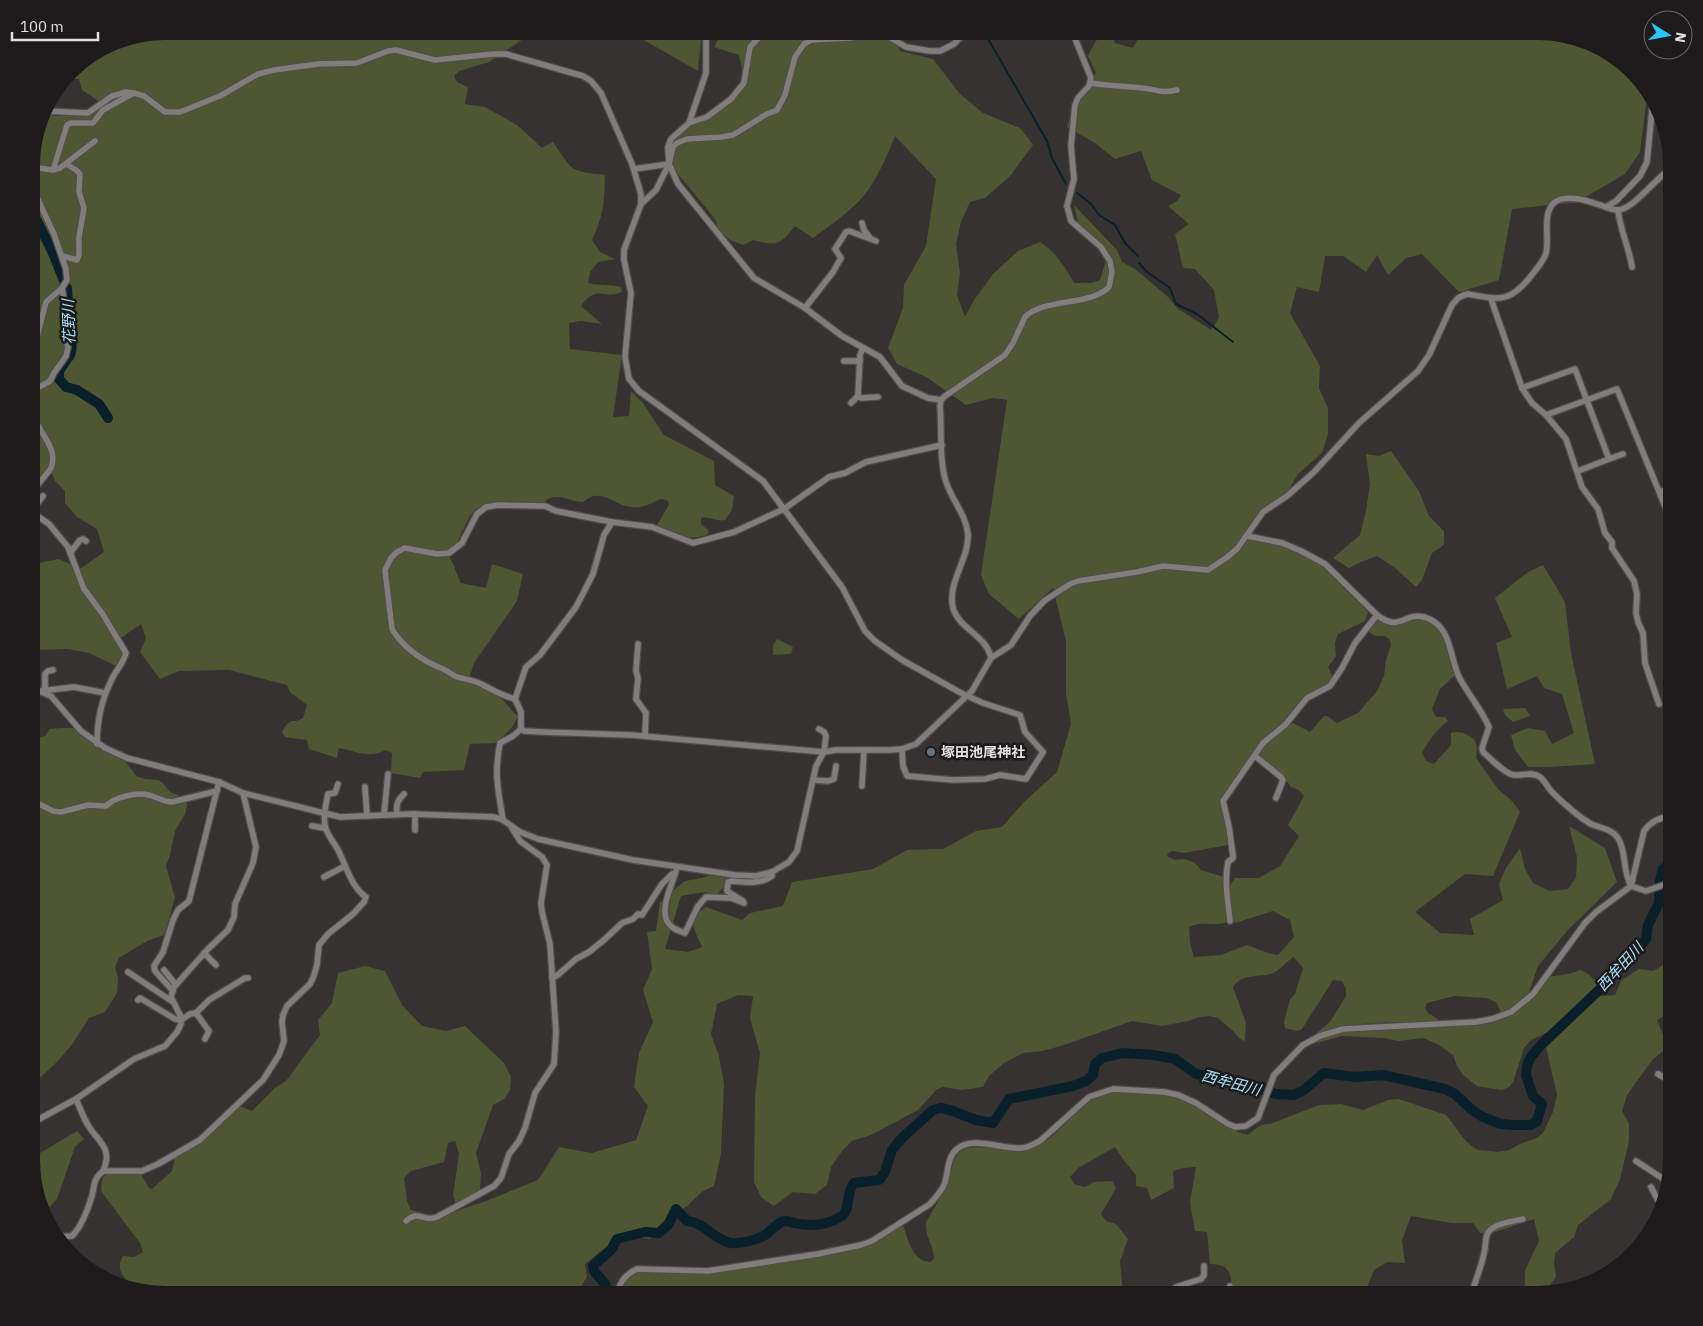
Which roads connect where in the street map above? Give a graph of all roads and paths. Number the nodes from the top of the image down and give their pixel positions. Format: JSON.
{"nodes":[{"id":1,"x":706,"y":40,"type":"edge"},
{"id":2,"x":756,"y":40,"type":"edge"},
{"id":3,"x":811,"y":40,"type":"edge"},
{"id":4,"x":895,"y":40,"type":"edge"},
{"id":5,"x":958,"y":40,"type":"edge"},
{"id":6,"x":1076,"y":40,"type":"edge"},
{"id":7,"x":1091,"y":83,"type":"junction"},
{"id":8,"x":1177,"y":90,"type":"dead end"},
{"id":9,"x":134,"y":93,"type":"junction"},
{"id":10,"x":52,"y":111,"type":"edge"},
{"id":11,"x":1652,"y":113,"type":"edge"},
{"id":12,"x":689,"y":123,"type":"junction"},
{"id":13,"x":96,"y":141,"type":"dead end"},
{"id":14,"x":66,"y":164,"type":"junction"},
{"id":15,"x":668,"y":164,"type":"junction"},
{"id":16,"x":40,"y":168,"type":"edge"},
{"id":17,"x":634,"y":169,"type":"junction"},
{"id":18,"x":52,"y":170,"type":"junction"},
{"id":19,"x":1663,"y":173,"type":"edge"},
{"id":20,"x":641,"y":204,"type":"junction"},
{"id":21,"x":1606,"y":207,"type":"junction"},
{"id":22,"x":40,"y":208,"type":"edge"},
{"id":23,"x":1618,"y":210,"type":"junction"},
{"id":24,"x":862,"y":223,"type":"dead end"},
{"id":25,"x":63,"y":256,"type":"junction"},
{"id":26,"x":1632,"y":267,"type":"dead end"},
{"id":27,"x":62,"y":288,"type":"junction"},
{"id":28,"x":1492,"y":299,"type":"junction"},
{"id":29,"x":804,"y":308,"type":"junction"},
{"id":30,"x":40,"y":325,"type":"edge"},
{"id":31,"x":863,"y":348,"type":"junction"},
{"id":32,"x":844,"y":361,"type":"dead end"},
{"id":33,"x":860,"y":361,"type":"junction"},
{"id":34,"x":40,"y":387,"type":"edge"},
{"id":35,"x":1522,"y":388,"type":"junction"},
{"id":36,"x":858,"y":396,"type":"junction"},
{"id":37,"x":878,"y":397,"type":"dead end"},
{"id":38,"x":941,"y":400,"type":"junction"},
{"id":39,"x":1586,"y":400,"type":"junction"},
{"id":40,"x":851,"y":403,"type":"dead end"},
{"id":41,"x":1546,"y":415,"type":"junction"},
{"id":42,"x":40,"y":429,"type":"edge"},
{"id":43,"x":942,"y":445,"type":"junction"},
{"id":44,"x":1623,"y":454,"type":"dead end"},
{"id":45,"x":1609,"y":459,"type":"junction"},
{"id":46,"x":1578,"y":471,"type":"junction"},
{"id":47,"x":40,"y":480,"type":"edge"},
{"id":48,"x":1663,"y":491,"type":"edge"},
{"id":49,"x":1660,"y":492,"type":"junction"},
{"id":50,"x":44,"y":496,"type":"dead end"},
{"id":51,"x":40,"y":498,"type":"edge"},
{"id":52,"x":1663,"y":500,"type":"edge"},
{"id":53,"x":784,"y":509,"type":"junction"},
{"id":54,"x":40,"y":518,"type":"edge"},
{"id":55,"x":612,"y":522,"type":"junction"},
{"id":56,"x":1247,"y":536,"type":"junction"},
{"id":57,"x":86,"y":541,"type":"dead end"},
{"id":58,"x":70,"y":553,"type":"junction"},
{"id":59,"x":1377,"y":616,"type":"junction"},
{"id":60,"x":638,"y":644,"type":"dead end"},
{"id":61,"x":991,"y":658,"type":"junction"},
{"id":62,"x":53,"y":670,"type":"dead end"},
{"id":63,"x":40,"y":690,"type":"edge"},
{"id":64,"x":43,"y":691,"type":"junction"},
{"id":65,"x":105,"y":693,"type":"junction"},
{"id":66,"x":966,"y":695,"type":"junction"},
{"id":67,"x":515,"y":699,"type":"junction"},
{"id":68,"x":1659,"y":704,"type":"dead end"},
{"id":69,"x":819,"y":728,"type":"dead end"},
{"id":70,"x":521,"y":729,"type":"junction"},
{"id":71,"x":645,"y":736,"type":"junction"},
{"id":72,"x":97,"y":744,"type":"junction"},
{"id":73,"x":902,"y":749,"type":"junction"},
{"id":74,"x":864,"y":750,"type":"junction"},
{"id":75,"x":824,"y":752,"type":"junction"},
{"id":76,"x":1255,"y":756,"type":"junction"},
{"id":77,"x":836,"y":766,"type":"dead end"},
{"id":78,"x":388,"y":774,"type":"dead end"},
{"id":79,"x":813,"y":780,"type":"junction"},
{"id":80,"x":220,"y":782,"type":"junction"},
{"id":81,"x":338,"y":784,"type":"dead end"},
{"id":82,"x":862,"y":786,"type":"dead end"},
{"id":83,"x":365,"y":787,"type":"dead end"},
{"id":84,"x":217,"y":791,"type":"junction"},
{"id":85,"x":244,"y":793,"type":"junction"},
{"id":86,"x":404,"y":794,"type":"dead end"},
{"id":87,"x":1276,"y":798,"type":"dead end"},
{"id":88,"x":40,"y":804,"type":"edge"},
{"id":89,"x":324,"y":814,"type":"junction"},
{"id":90,"x":397,"y":814,"type":"junction"},
{"id":91,"x":415,"y":814,"type":"junction"},
{"id":92,"x":384,"y":815,"type":"junction"},
{"id":93,"x":367,"y":816,"type":"junction"},
{"id":94,"x":1663,"y":818,"type":"edge"},
{"id":95,"x":503,"y":820,"type":"junction"},
{"id":96,"x":312,"y":826,"type":"dead end"},
{"id":97,"x":512,"y":827,"type":"junction"},
{"id":98,"x":325,"y":828,"type":"junction"},
{"id":99,"x":415,"y":830,"type":"dead end"},
{"id":100,"x":345,"y":866,"type":"junction"},
{"id":101,"x":677,"y":867,"type":"junction"},
{"id":102,"x":772,"y":872,"type":"junction"},
{"id":103,"x":675,"y":874,"type":"junction"},
{"id":104,"x":324,"y":876,"type":"dead end"},
{"id":105,"x":1663,"y":885,"type":"edge"},
{"id":106,"x":1631,"y":886,"type":"junction"},
{"id":107,"x":1230,"y":921,"type":"dead end"},
{"id":108,"x":204,"y":954,"type":"junction"},
{"id":109,"x":216,"y":966,"type":"dead end"},
{"id":110,"x":164,"y":970,"type":"dead end"},
{"id":111,"x":128,"y":972,"type":"dead end"},
{"id":112,"x":552,"y":977,"type":"junction"},
{"id":113,"x":248,"y":978,"type":"dead end"},
{"id":114,"x":175,"y":988,"type":"junction"},
{"id":115,"x":138,"y":1000,"type":"dead end"},
{"id":116,"x":173,"y":1002,"type":"junction"},
{"id":117,"x":196,"y":1013,"type":"junction"},
{"id":118,"x":181,"y":1020,"type":"junction"},
{"id":119,"x":206,"y":1039,"type":"dead end"},
{"id":120,"x":1658,"y":1074,"type":"dead end"},
{"id":121,"x":1663,"y":1077,"type":"edge"},
{"id":122,"x":76,"y":1099,"type":"junction"},
{"id":123,"x":40,"y":1119,"type":"edge"},
{"id":124,"x":1636,"y":1161,"type":"dead end"},
{"id":125,"x":103,"y":1170,"type":"junction"},
{"id":126,"x":1662,"y":1178,"type":"edge"},
{"id":127,"x":1651,"y":1187,"type":"dead end"},
{"id":128,"x":1657,"y":1199,"type":"edge"},
{"id":129,"x":1523,"y":1219,"type":"dead end"},
{"id":130,"x":406,"y":1221,"type":"dead end"},
{"id":131,"x":65,"y":1236,"type":"edge"},
{"id":132,"x":1204,"y":1266,"type":"dead end"},
{"id":133,"x":620,"y":1286,"type":"edge"},
{"id":134,"x":1179,"y":1286,"type":"edge"},
{"id":135,"x":1475,"y":1286,"type":"edge"}],
"edges":[{"from":1,"to":12,"type":"street"},
{"from":2,"to":12,"type":"street"},
{"from":3,"to":15,"type":"street"},
{"from":4,"to":5,"type":"street"},
{"from":6,"to":7,"type":"street"},
{"from":7,"to":8,"type":"street"},
{"from":7,"to":38,"type":"street"},
{"from":9,"to":10,"type":"street"},
{"from":9,"to":17,"type":"street"},
{"from":9,"to":18,"type":"street"},
{"from":11,"to":21,"type":"street"},
{"from":12,"to":15,"type":"street"},
{"from":13,"to":14,"type":"street"},
{"from":14,"to":18,"type":"street"},
{"from":14,"to":25,"type":"street"},
{"from":15,"to":17,"type":"street"},
{"from":15,"to":20,"type":"street"},
{"from":15,"to":29,"type":"street"},
{"from":16,"to":18,"type":"street"},
{"from":17,"to":20,"type":"street"},
{"from":19,"to":23,"type":"street"},
{"from":20,"to":53,"type":"street"},
{"from":21,"to":23,"type":"street"},
{"from":21,"to":28,"type":"street"},
{"from":22,"to":25,"type":"street"},
{"from":23,"to":26,"type":"street"},
{"from":24,"to":29,"type":"street"},
{"from":25,"to":27,"type":"street"},
{"from":27,"to":30,"type":"street"},
{"from":27,"to":34,"type":"street"},
{"from":28,"to":35,"type":"street"},
{"from":28,"to":56,"type":"street"},
{"from":29,"to":31,"type":"street"},
{"from":31,"to":33,"type":"street"},
{"from":31,"to":38,"type":"street"},
{"from":32,"to":33,"type":"street"},
{"from":33,"to":36,"type":"street"},
{"from":35,"to":39,"type":"street"},
{"from":35,"to":41,"type":"street"},
{"from":36,"to":37,"type":"street"},
{"from":36,"to":40,"type":"street"},
{"from":38,"to":43,"type":"street"},
{"from":39,"to":41,"type":"street"},
{"from":39,"to":45,"type":"street"},
{"from":39,"to":49,"type":"street"},
{"from":41,"to":46,"type":"street"},
{"from":42,"to":47,"type":"street"},
{"from":43,"to":53,"type":"street"},
{"from":43,"to":61,"type":"street"},
{"from":44,"to":45,"type":"street"},
{"from":45,"to":46,"type":"street"},
{"from":46,"to":68,"type":"street"},
{"from":48,"to":49,"type":"street"},
{"from":49,"to":52,"type":"street"},
{"from":50,"to":51,"type":"street"},
{"from":53,"to":55,"type":"street"},
{"from":53,"to":66,"type":"street"},
{"from":54,"to":58,"type":"street"},
{"from":55,"to":67,"type":"street"},
{"from":55,"to":67,"type":"street"},
{"from":56,"to":59,"type":"street"},
{"from":56,"to":61,"type":"street"},
{"from":57,"to":58,"type":"street"},
{"from":58,"to":65,"type":"street"},
{"from":59,"to":76,"type":"street"},
{"from":59,"to":106,"type":"street"},
{"from":60,"to":71,"type":"street"},
{"from":61,"to":66,"type":"street"},
{"from":62,"to":64,"type":"street"},
{"from":63,"to":64,"type":"street"},
{"from":64,"to":65,"type":"street"},
{"from":64,"to":72,"type":"street"},
{"from":65,"to":72,"type":"street"},
{"from":66,"to":73,"type":"street"},
{"from":66,"to":73,"type":"street"},
{"from":67,"to":70,"type":"street"},
{"from":69,"to":75,"type":"street"},
{"from":70,"to":71,"type":"street"},
{"from":70,"to":95,"type":"street"},
{"from":71,"to":75,"type":"street"},
{"from":72,"to":80,"type":"street"},
{"from":73,"to":74,"type":"street"},
{"from":74,"to":75,"type":"street"},
{"from":74,"to":82,"type":"street"},
{"from":75,"to":79,"type":"street"},
{"from":76,"to":87,"type":"street"},
{"from":76,"to":107,"type":"street"},
{"from":77,"to":79,"type":"street"},
{"from":78,"to":92,"type":"street"},
{"from":79,"to":102,"type":"street"},
{"from":80,"to":84,"type":"street"},
{"from":80,"to":85,"type":"street"},
{"from":81,"to":89,"type":"street"},
{"from":83,"to":93,"type":"street"},
{"from":84,"to":88,"type":"street"},
{"from":84,"to":114,"type":"street"},
{"from":85,"to":89,"type":"street"},
{"from":85,"to":108,"type":"street"},
{"from":86,"to":90,"type":"street"},
{"from":89,"to":93,"type":"street"},
{"from":89,"to":98,"type":"street"},
{"from":90,"to":91,"type":"street"},
{"from":90,"to":92,"type":"street"},
{"from":91,"to":95,"type":"street"},
{"from":91,"to":99,"type":"street"},
{"from":92,"to":93,"type":"street"},
{"from":94,"to":106,"type":"street"},
{"from":95,"to":97,"type":"street"},
{"from":96,"to":98,"type":"street"},
{"from":97,"to":101,"type":"street"},
{"from":97,"to":112,"type":"street"},
{"from":98,"to":100,"type":"street"},
{"from":100,"to":104,"type":"street"},
{"from":100,"to":125,"type":"street"},
{"from":101,"to":102,"type":"street"},
{"from":101,"to":103,"type":"street"},
{"from":102,"to":103,"type":"street"},
{"from":103,"to":112,"type":"street"},
{"from":105,"to":106,"type":"street"},
{"from":106,"to":133,"type":"street"},
{"from":108,"to":109,"type":"street"},
{"from":108,"to":114,"type":"street"},
{"from":110,"to":114,"type":"street"},
{"from":111,"to":116,"type":"street"},
{"from":112,"to":130,"type":"street"},
{"from":113,"to":117,"type":"street"},
{"from":114,"to":116,"type":"street"},
{"from":115,"to":118,"type":"street"},
{"from":116,"to":118,"type":"street"},
{"from":117,"to":118,"type":"street"},
{"from":117,"to":119,"type":"street"},
{"from":118,"to":122,"type":"street"},
{"from":120,"to":121,"type":"street"},
{"from":122,"to":123,"type":"street"},
{"from":122,"to":125,"type":"street"},
{"from":124,"to":126,"type":"street"},
{"from":125,"to":131,"type":"street"},
{"from":127,"to":128,"type":"street"},
{"from":129,"to":135,"type":"street"},
{"from":132,"to":134,"type":"street"}]}
